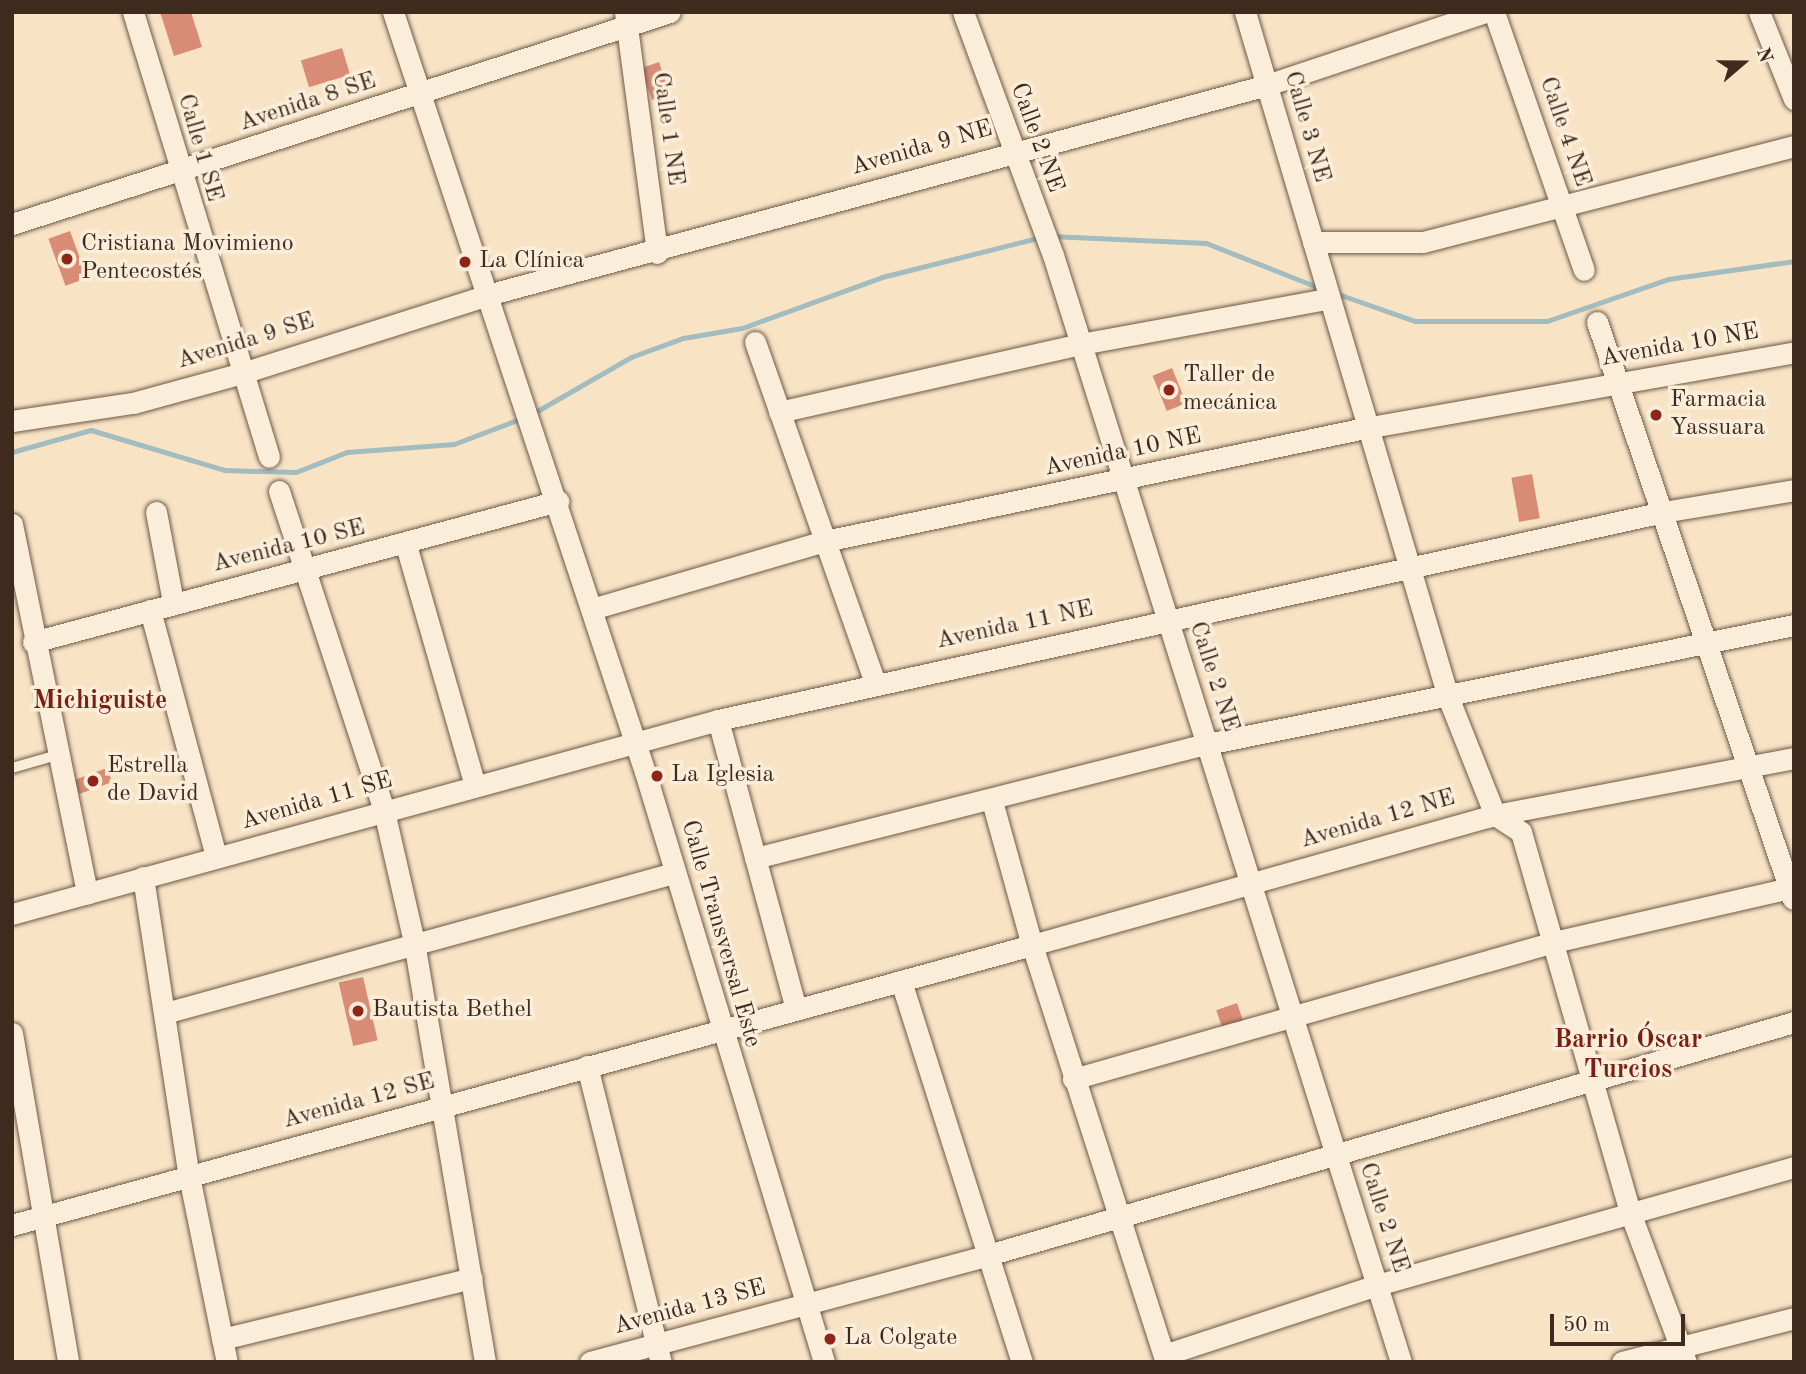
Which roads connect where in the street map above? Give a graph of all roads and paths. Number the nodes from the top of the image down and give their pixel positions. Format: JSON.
{"nodes":[{"id":1,"x":134,"y":12,"type":"edge"},
{"id":2,"x":393,"y":12,"type":"edge"},
{"id":3,"x":670,"y":12,"type":"edge"},
{"id":4,"x":963,"y":12,"type":"edge"},
{"id":5,"x":1245,"y":12,"type":"edge"},
{"id":6,"x":1485,"y":12,"type":"edge"},
{"id":7,"x":1494,"y":12,"type":"edge"},
{"id":8,"x":1759,"y":12,"type":"edge"},
{"id":9,"x":625,"y":19,"type":"edge"},
{"id":10,"x":1267,"y":85,"type":"junction"},
{"id":11,"x":419,"y":94,"type":"junction"},
{"id":12,"x":1794,"y":99,"type":"edge"},
{"id":13,"x":1794,"y":146,"type":"edge"},
{"id":14,"x":1012,"y":150,"type":"junction"},
{"id":15,"x":177,"y":172,"type":"junction"},
{"id":16,"x":1563,"y":210,"type":"junction"},
{"id":17,"x":12,"y":224,"type":"edge"},
{"id":18,"x":1315,"y":249,"type":"junction"},
{"id":19,"x":657,"y":253,"type":"junction"},
{"id":20,"x":1584,"y":270,"type":"dead end"},
{"id":21,"x":491,"y":294,"type":"junction"},
{"id":22,"x":1326,"y":297,"type":"junction"},
{"id":23,"x":1597,"y":322,"type":"dead end"},
{"id":24,"x":755,"y":342,"type":"dead end"},
{"id":25,"x":1081,"y":344,"type":"junction"},
{"id":26,"x":1794,"y":352,"type":"edge"},
{"id":27,"x":239,"y":374,"type":"junction"},
{"id":28,"x":1621,"y":384,"type":"junction"},
{"id":29,"x":779,"y":412,"type":"junction"},
{"id":30,"x":12,"y":421,"type":"edge"},
{"id":31,"x":1365,"y":428,"type":"junction"},
{"id":32,"x":269,"y":457,"type":"dead end"},
{"id":33,"x":1124,"y":481,"type":"junction"},
{"id":34,"x":1794,"y":490,"type":"edge"},
{"id":35,"x":279,"y":491,"type":"dead end"},
{"id":36,"x":558,"y":501,"type":"junction"},
{"id":37,"x":156,"y":512,"type":"dead end"},
{"id":38,"x":1663,"y":512,"type":"junction"},
{"id":39,"x":12,"y":524,"type":"edge"},
{"id":40,"x":825,"y":541,"type":"junction"},
{"id":41,"x":406,"y":545,"type":"junction"},
{"id":42,"x":1408,"y":569,"type":"junction"},
{"id":43,"x":303,"y":571,"type":"junction"},
{"id":44,"x":173,"y":602,"type":"junction"},
{"id":45,"x":592,"y":609,"type":"junction"},
{"id":46,"x":150,"y":610,"type":"junction"},
{"id":47,"x":1168,"y":620,"type":"junction"},
{"id":48,"x":1794,"y":625,"type":"edge"},
{"id":49,"x":1702,"y":639,"type":"junction"},
{"id":50,"x":33,"y":642,"type":"junction"},
{"id":51,"x":874,"y":683,"type":"junction"},
{"id":52,"x":1448,"y":697,"type":"junction"},
{"id":53,"x":718,"y":720,"type":"junction"},
{"id":54,"x":635,"y":741,"type":"junction"},
{"id":55,"x":1207,"y":744,"type":"junction"},
{"id":56,"x":57,"y":755,"type":"junction"},
{"id":57,"x":1794,"y":758,"type":"edge"},
{"id":58,"x":12,"y":768,"type":"edge"},
{"id":59,"x":1744,"y":770,"type":"junction"},
{"id":60,"x":475,"y":785,"type":"junction"},
{"id":61,"x":992,"y":801,"type":"junction"},
{"id":62,"x":384,"y":811,"type":"junction"},
{"id":63,"x":1495,"y":815,"type":"junction"},
{"id":64,"x":216,"y":857,"type":"junction"},
{"id":65,"x":755,"y":858,"type":"junction"},
{"id":66,"x":674,"y":873,"type":"junction"},
{"id":67,"x":143,"y":877,"type":"junction"},
{"id":68,"x":1251,"y":883,"type":"junction"},
{"id":69,"x":1792,"y":892,"type":"edge"},
{"id":70,"x":87,"y":893,"type":"junction"},
{"id":71,"x":12,"y":914,"type":"edge"},
{"id":72,"x":414,"y":942,"type":"junction"},
{"id":73,"x":1554,"y":942,"type":"junction"},
{"id":74,"x":1032,"y":945,"type":"junction"},
{"id":75,"x":901,"y":981,"type":"junction"},
{"id":76,"x":796,"y":1009,"type":"junction"},
{"id":77,"x":165,"y":1013,"type":"junction"},
{"id":78,"x":1292,"y":1015,"type":"junction"},
{"id":79,"x":1794,"y":1022,"type":"edge"},
{"id":80,"x":720,"y":1030,"type":"junction"},
{"id":81,"x":12,"y":1034,"type":"edge"},
{"id":82,"x":587,"y":1066,"type":"junction"},
{"id":83,"x":1073,"y":1079,"type":"junction"},
{"id":84,"x":1591,"y":1080,"type":"junction"},
{"id":85,"x":16,"y":1081,"type":"edge"},
{"id":86,"x":443,"y":1107,"type":"junction"},
{"id":87,"x":1335,"y":1152,"type":"junction"},
{"id":88,"x":1794,"y":1167,"type":"edge"},
{"id":89,"x":189,"y":1176,"type":"junction"},
{"id":90,"x":1631,"y":1215,"type":"junction"},
{"id":91,"x":1118,"y":1216,"type":"junction"},
{"id":92,"x":43,"y":1217,"type":"junction"},
{"id":93,"x":12,"y":1225,"type":"edge"},
{"id":94,"x":988,"y":1255,"type":"junction"},
{"id":95,"x":472,"y":1278,"type":"junction"},
{"id":96,"x":1377,"y":1285,"type":"junction"},
{"id":97,"x":805,"y":1304,"type":"junction"},
{"id":98,"x":1794,"y":1318,"type":"edge"},
{"id":99,"x":222,"y":1339,"type":"junction"},
{"id":100,"x":658,"y":1353,"type":"edge"},
{"id":101,"x":1683,"y":1354,"type":"edge"},
{"id":102,"x":1165,"y":1358,"type":"edge"},
{"id":103,"x":68,"y":1362,"type":"edge"},
{"id":104,"x":227,"y":1362,"type":"edge"},
{"id":105,"x":485,"y":1362,"type":"edge"},
{"id":106,"x":590,"y":1362,"type":"edge"},
{"id":107,"x":824,"y":1362,"type":"edge"},
{"id":108,"x":1022,"y":1362,"type":"edge"},
{"id":109,"x":1401,"y":1362,"type":"edge"},
{"id":110,"x":1622,"y":1362,"type":"edge"}],
"edges":[{"from":1,"to":15,"type":"street","name":"Calle 1 SE"},
{"from":2,"to":11,"type":"street"},
{"from":3,"to":9,"type":"street","name":"Avenida 8 SE"},
{"from":4,"to":14,"type":"street","name":"Calle 2 NE"},
{"from":5,"to":10,"type":"street","name":"Calle 3 NE"},
{"from":6,"to":10,"type":"street","name":"Avenida 9 NE"},
{"from":7,"to":16,"type":"street","name":"Calle 4 NE"},
{"from":8,"to":12,"type":"street"},
{"from":9,"to":11,"type":"street","name":"Avenida 8 SE"},
{"from":9,"to":19,"type":"street","name":"Calle 1 NE"},
{"from":10,"to":14,"type":"street","name":"Avenida 9 NE"},
{"from":10,"to":18,"type":"street","name":"Calle 3 NE"},
{"from":11,"to":15,"type":"street","name":"Avenida 8 SE"},
{"from":11,"to":21,"type":"street"},
{"from":13,"to":16,"type":"street"},
{"from":14,"to":19,"type":"street","name":"Avenida 9 NE"},
{"from":14,"to":25,"type":"street","name":"Calle 2 NE"},
{"from":15,"to":17,"type":"street","name":"Avenida 8 SE"},
{"from":15,"to":27,"type":"street","name":"Calle 1 SE"},
{"from":16,"to":18,"type":"street"},
{"from":16,"to":20,"type":"street","name":"Calle 4 NE"},
{"from":18,"to":22,"type":"street","name":"Calle 3 NE"},
{"from":19,"to":21,"type":"street","name":"Avenida 9 NE"},
{"from":21,"to":27,"type":"street","name":"Avenida 9 SE"},
{"from":21,"to":36,"type":"street","name":"Calle Transversal Este"},
{"from":22,"to":25,"type":"street"},
{"from":22,"to":31,"type":"street","name":"Calle 3 NE"},
{"from":23,"to":28,"type":"street"},
{"from":24,"to":29,"type":"street"},
{"from":25,"to":29,"type":"street"},
{"from":25,"to":33,"type":"street","name":"Calle 2 NE"},
{"from":26,"to":28,"type":"street","name":"Avenida 10 NE"},
{"from":27,"to":30,"type":"street","name":"Avenida 9 SE"},
{"from":27,"to":32,"type":"street","name":"Calle 1 SE"},
{"from":28,"to":31,"type":"street","name":"Avenida 10 NE"},
{"from":28,"to":38,"type":"street"},
{"from":29,"to":40,"type":"street"},
{"from":31,"to":33,"type":"street","name":"Avenida 10 NE"},
{"from":31,"to":42,"type":"street","name":"Calle 3 NE"},
{"from":33,"to":40,"type":"street","name":"Avenida 10 NE"},
{"from":33,"to":47,"type":"street","name":"Calle 2 NE"},
{"from":34,"to":38,"type":"street"},
{"from":35,"to":43,"type":"street"},
{"from":36,"to":41,"type":"street","name":"Avenida 10 SE"},
{"from":36,"to":45,"type":"street","name":"Calle Transversal Este"},
{"from":37,"to":44,"type":"street"},
{"from":38,"to":42,"type":"street"},
{"from":38,"to":49,"type":"street"},
{"from":39,"to":50,"type":"street"},
{"from":40,"to":45,"type":"street","name":"Avenida 10 NE"},
{"from":40,"to":51,"type":"street"},
{"from":41,"to":43,"type":"street","name":"Avenida 10 SE"},
{"from":41,"to":60,"type":"street"},
{"from":42,"to":47,"type":"street","name":"Avenida 11 NE"},
{"from":42,"to":52,"type":"street","name":"Calle 3 NE"},
{"from":43,"to":44,"type":"street","name":"Avenida 10 SE"},
{"from":43,"to":62,"type":"street"},
{"from":44,"to":46,"type":"street","name":"Avenida 10 SE"},
{"from":45,"to":54,"type":"street","name":"Calle Transversal Este"},
{"from":46,"to":50,"type":"street","name":"Avenida 10 SE"},
{"from":46,"to":64,"type":"street"},
{"from":47,"to":51,"type":"street","name":"Avenida 11 NE"},
{"from":47,"to":55,"type":"street","name":"Calle 2 NE"},
{"from":48,"to":49,"type":"street"},
{"from":49,"to":52,"type":"street"},
{"from":49,"to":59,"type":"street"},
{"from":50,"to":56,"type":"street"},
{"from":51,"to":53,"type":"street","name":"Avenida 11 NE"},
{"from":52,"to":55,"type":"street"},
{"from":52,"to":63,"type":"street","name":"Calle 3 NE"},
{"from":53,"to":54,"type":"street","name":"Avenida 11 NE"},
{"from":53,"to":65,"type":"street"},
{"from":54,"to":60,"type":"street","name":"Avenida 11 SE"},
{"from":54,"to":66,"type":"street","name":"Calle Transversal Este"},
{"from":55,"to":61,"type":"street"},
{"from":55,"to":68,"type":"street","name":"Calle 2 NE"},
{"from":56,"to":58,"type":"lane"},
{"from":56,"to":70,"type":"street"},
{"from":57,"to":59,"type":"street","name":"Avenida 12 NE"},
{"from":59,"to":63,"type":"street","name":"Avenida 12 NE"},
{"from":59,"to":69,"type":"street"},
{"from":60,"to":62,"type":"street","name":"Avenida 11 SE"},
{"from":61,"to":65,"type":"street"},
{"from":61,"to":74,"type":"street"},
{"from":62,"to":64,"type":"street","name":"Avenida 11 SE"},
{"from":62,"to":72,"type":"street"},
{"from":63,"to":68,"type":"street","name":"Avenida 12 NE"},
{"from":63,"to":73,"type":"street"},
{"from":64,"to":67,"type":"street","name":"Avenida 11 SE"},
{"from":65,"to":76,"type":"street"},
{"from":66,"to":72,"type":"street"},
{"from":66,"to":80,"type":"street","name":"Calle Transversal Este"},
{"from":67,"to":70,"type":"street","name":"Avenida 11 SE"},
{"from":67,"to":77,"type":"street"},
{"from":68,"to":74,"type":"street","name":"Avenida 12 NE"},
{"from":68,"to":78,"type":"street","name":"Calle 2 NE"},
{"from":69,"to":73,"type":"street"},
{"from":70,"to":71,"type":"street","name":"Avenida 11 SE"},
{"from":72,"to":77,"type":"street"},
{"from":72,"to":86,"type":"street"},
{"from":73,"to":78,"type":"street"},
{"from":73,"to":84,"type":"street"},
{"from":74,"to":75,"type":"street","name":"Avenida 12 NE"},
{"from":74,"to":83,"type":"street"},
{"from":75,"to":76,"type":"street","name":"Avenida 12 NE"},
{"from":75,"to":94,"type":"street"},
{"from":76,"to":80,"type":"street","name":"Avenida 12 NE"},
{"from":77,"to":89,"type":"street"},
{"from":78,"to":83,"type":"street"},
{"from":78,"to":87,"type":"street","name":"Calle 2 NE"},
{"from":79,"to":84,"type":"street","name":"Avenida 13 SE"},
{"from":80,"to":82,"type":"street","name":"Avenida 12 SE"},
{"from":80,"to":97,"type":"street","name":"Calle Transversal Este"},
{"from":81,"to":85,"type":"street"},
{"from":82,"to":86,"type":"street","name":"Avenida 12 SE"},
{"from":82,"to":100,"type":"street"},
{"from":83,"to":91,"type":"street"},
{"from":84,"to":87,"type":"street","name":"Avenida 13 SE"},
{"from":84,"to":90,"type":"street"},
{"from":85,"to":92,"type":"street"},
{"from":86,"to":89,"type":"street","name":"Avenida 12 SE"},
{"from":86,"to":95,"type":"street"},
{"from":87,"to":91,"type":"street","name":"Avenida 13 SE"},
{"from":87,"to":96,"type":"street","name":"Calle 2 NE"},
{"from":88,"to":90,"type":"street"},
{"from":89,"to":92,"type":"street","name":"Avenida 12 SE"},
{"from":89,"to":99,"type":"street"},
{"from":90,"to":96,"type":"street"},
{"from":90,"to":101,"type":"street"},
{"from":91,"to":94,"type":"street","name":"Avenida 13 SE"},
{"from":91,"to":102,"type":"street"},
{"from":92,"to":93,"type":"street","name":"Avenida 12 SE"},
{"from":92,"to":103,"type":"street"},
{"from":94,"to":97,"type":"street","name":"Avenida 13 SE"},
{"from":94,"to":108,"type":"street"},
{"from":95,"to":99,"type":"street"},
{"from":95,"to":105,"type":"street"},
{"from":96,"to":102,"type":"street"},
{"from":96,"to":109,"type":"street","name":"Calle 2 NE"},
{"from":97,"to":100,"type":"street","name":"Avenida 13 SE"},
{"from":97,"to":107,"type":"street","name":"Calle Transversal Este"},
{"from":98,"to":101,"type":"street"},
{"from":99,"to":104,"type":"street"},
{"from":100,"to":106,"type":"street","name":"Avenida 13 SE"},
{"from":101,"to":110,"type":"street"}]}
